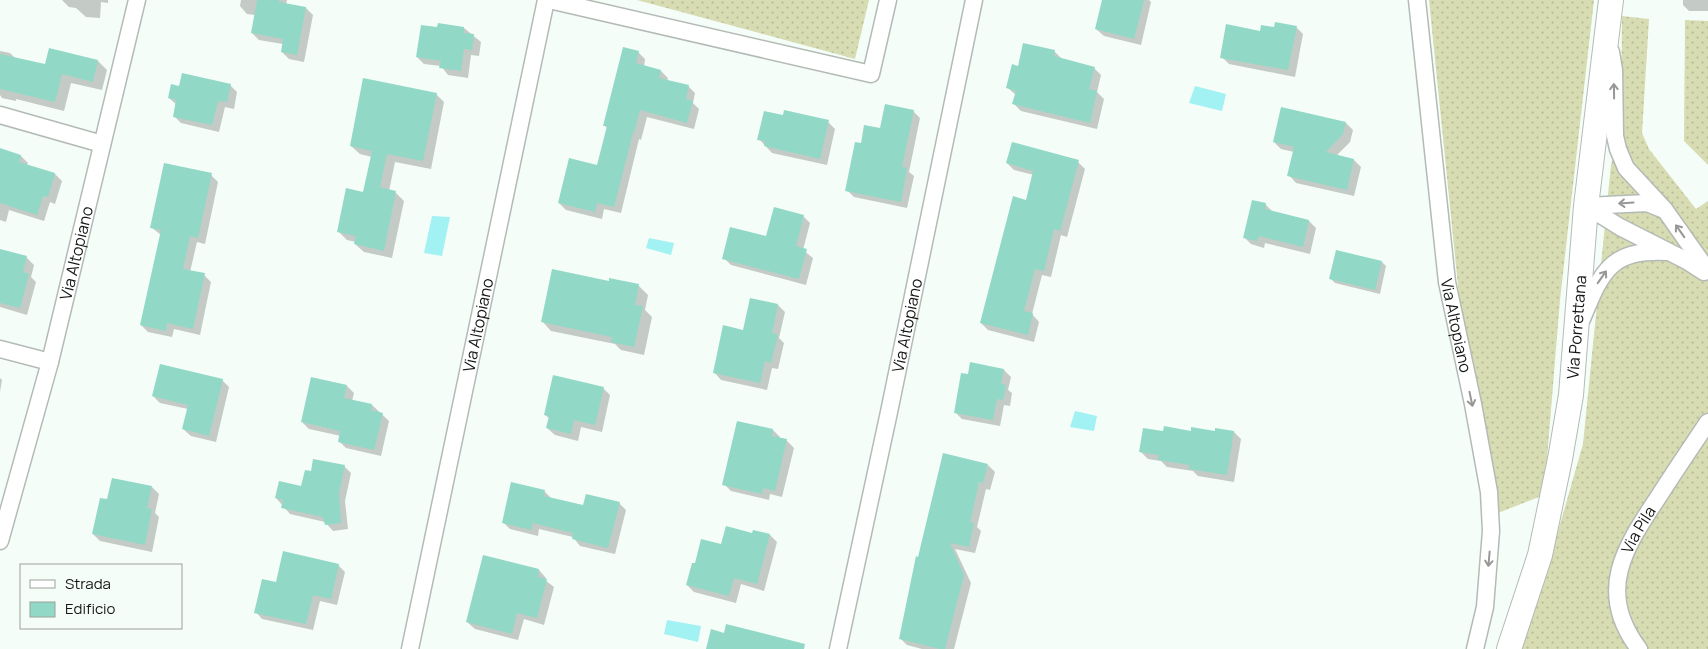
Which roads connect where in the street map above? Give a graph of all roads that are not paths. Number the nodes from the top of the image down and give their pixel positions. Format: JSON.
{"nodes":[{"id":1,"x":137,"y":0,"type":"edge"},
{"id":2,"x":548,"y":0,"type":"edge"},
{"id":3,"x":888,"y":0,"type":"edge"},
{"id":4,"x":974,"y":0,"type":"edge"},
{"id":5,"x":1417,"y":0,"type":"edge"},
{"id":6,"x":1611,"y":0,"type":"edge"},
{"id":7,"x":1607,"y":32,"type":"junction"},
{"id":8,"x":0,"y":115,"type":"edge"},
{"id":9,"x":102,"y":144,"type":"junction"},
{"id":10,"x":1586,"y":206,"type":"junction"},
{"id":11,"x":1665,"y":210,"type":"junction"},
{"id":12,"x":1668,"y":252,"type":"junction"},
{"id":13,"x":1708,"y":273,"type":"edge"},
{"id":14,"x":1575,"y":337,"type":"junction"},
{"id":15,"x":0,"y":349,"type":"edge"},
{"id":16,"x":50,"y":362,"type":"junction"},
{"id":17,"x":1708,"y":422,"type":"edge"},
{"id":18,"x":0,"y":542,"type":"edge"},
{"id":19,"x":410,"y":649,"type":"edge"},
{"id":20,"x":838,"y":649,"type":"edge"},
{"id":21,"x":1475,"y":649,"type":"edge"},
{"id":22,"x":1509,"y":649,"type":"edge"},
{"id":23,"x":1639,"y":649,"type":"edge"}],
"edges":[{"from":1,"to":9,"type":"street","name":"Via Altopiano"},
{"from":2,"to":3,"type":"street","name":"Via Altopiano"},
{"from":2,"to":19,"type":"street","name":"Via Altopiano"},
{"from":4,"to":20,"type":"street","name":"Via Altopiano"},
{"from":5,"to":21,"type":"street","name":"Via Altopiano","one_way":true},
{"from":6,"to":7,"type":"main road","name":"Via Porrettana"},
{"from":7,"to":10,"type":"main road","name":"Via Porrettana"},
{"from":11,"to":7,"type":"street","one_way":true},
{"from":8,"to":9,"type":"street"},
{"from":9,"to":16,"type":"street","name":"Via Altopiano"},
{"from":11,"to":10,"type":"street","one_way":true},
{"from":10,"to":12,"type":"street"},
{"from":10,"to":14,"type":"main road","name":"Via Porrettana"},
{"from":13,"to":11,"type":"street","one_way":true},
{"from":12,"to":13,"type":"street"},
{"from":14,"to":12,"type":"street","one_way":true},
{"from":14,"to":22,"type":"main road","name":"Via Porrettana"},
{"from":15,"to":16,"type":"street"},
{"from":16,"to":18,"type":"street","name":"Via Altopiano"},
{"from":17,"to":23,"type":"street","name":"Via Pila"}]}
